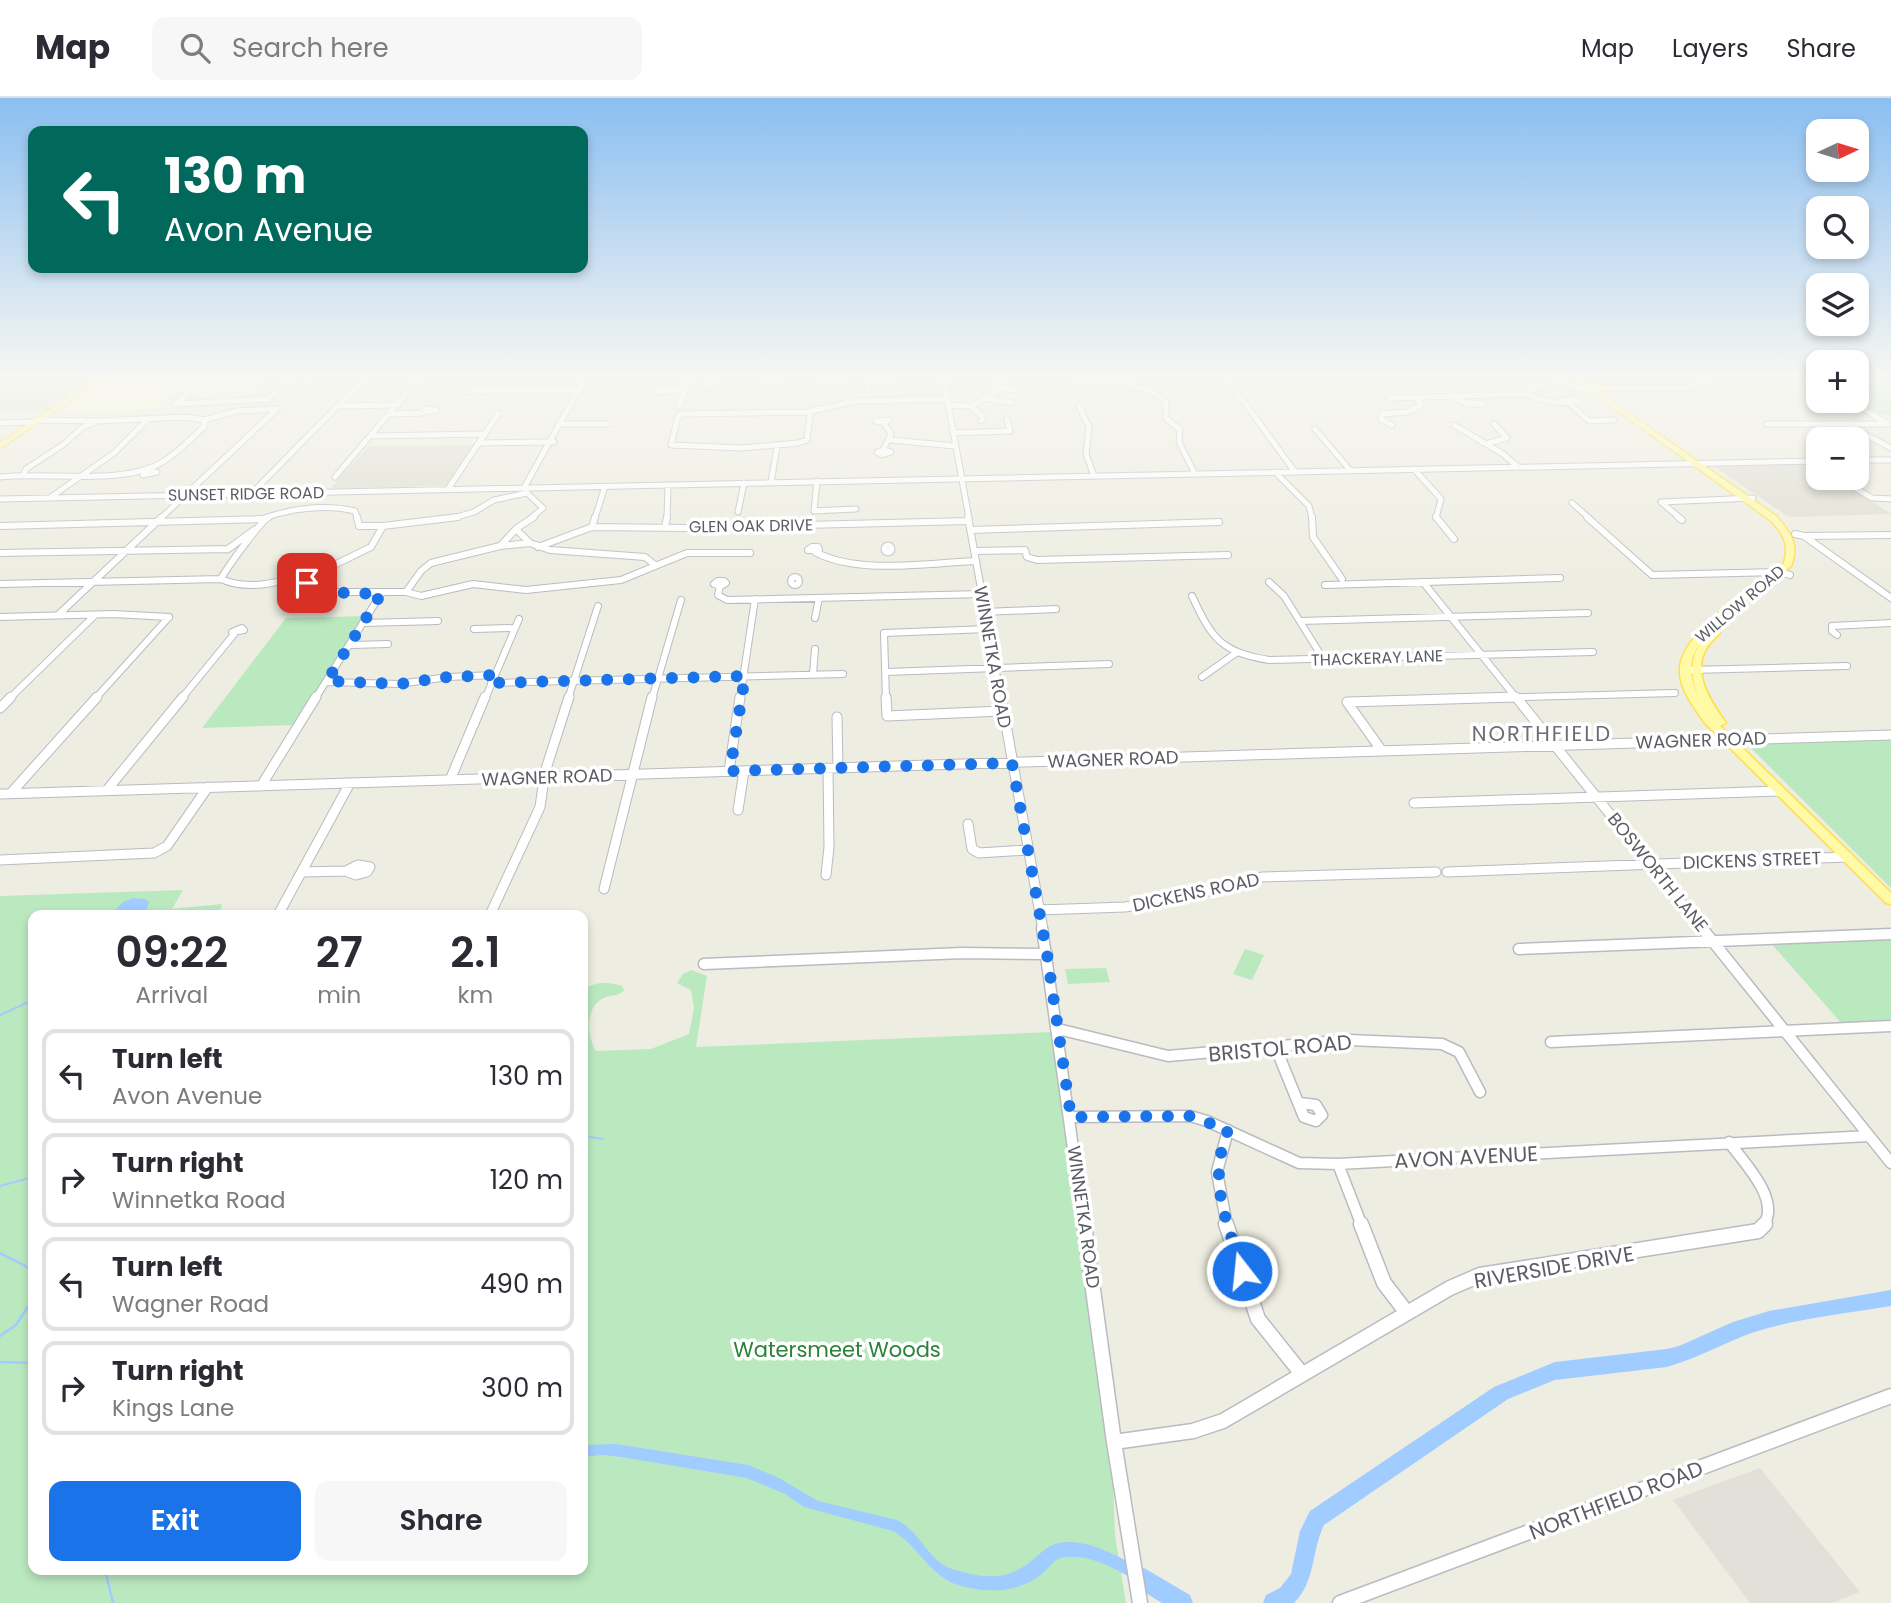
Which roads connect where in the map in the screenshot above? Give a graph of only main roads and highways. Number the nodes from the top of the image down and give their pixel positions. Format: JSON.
{"nodes":[{"id":1,"x":1675,"y":446,"type":"edge"},
{"id":2,"x":1749,"y":498,"type":"junction"},
{"id":3,"x":1784,"y":573,"type":"junction"},
{"id":4,"x":1732,"y":739,"type":"junction"},
{"id":5,"x":1891,"y":891,"type":"edge"},
{"id":6,"x":1891,"y":900,"type":"edge"}],
"edges":[{"from":1,"to":2,"type":"main road","name":"WILLOW ROAD"},
{"from":2,"to":3,"type":"main road","name":"WILLOW ROAD"},
{"from":2,"to":3,"type":"main road","name":"WILLOW ROAD"},
{"from":3,"to":4,"type":"main road","name":"WILLOW ROAD"},
{"from":4,"to":5,"type":"main road"},
{"from":4,"to":6,"type":"main road"}]}
